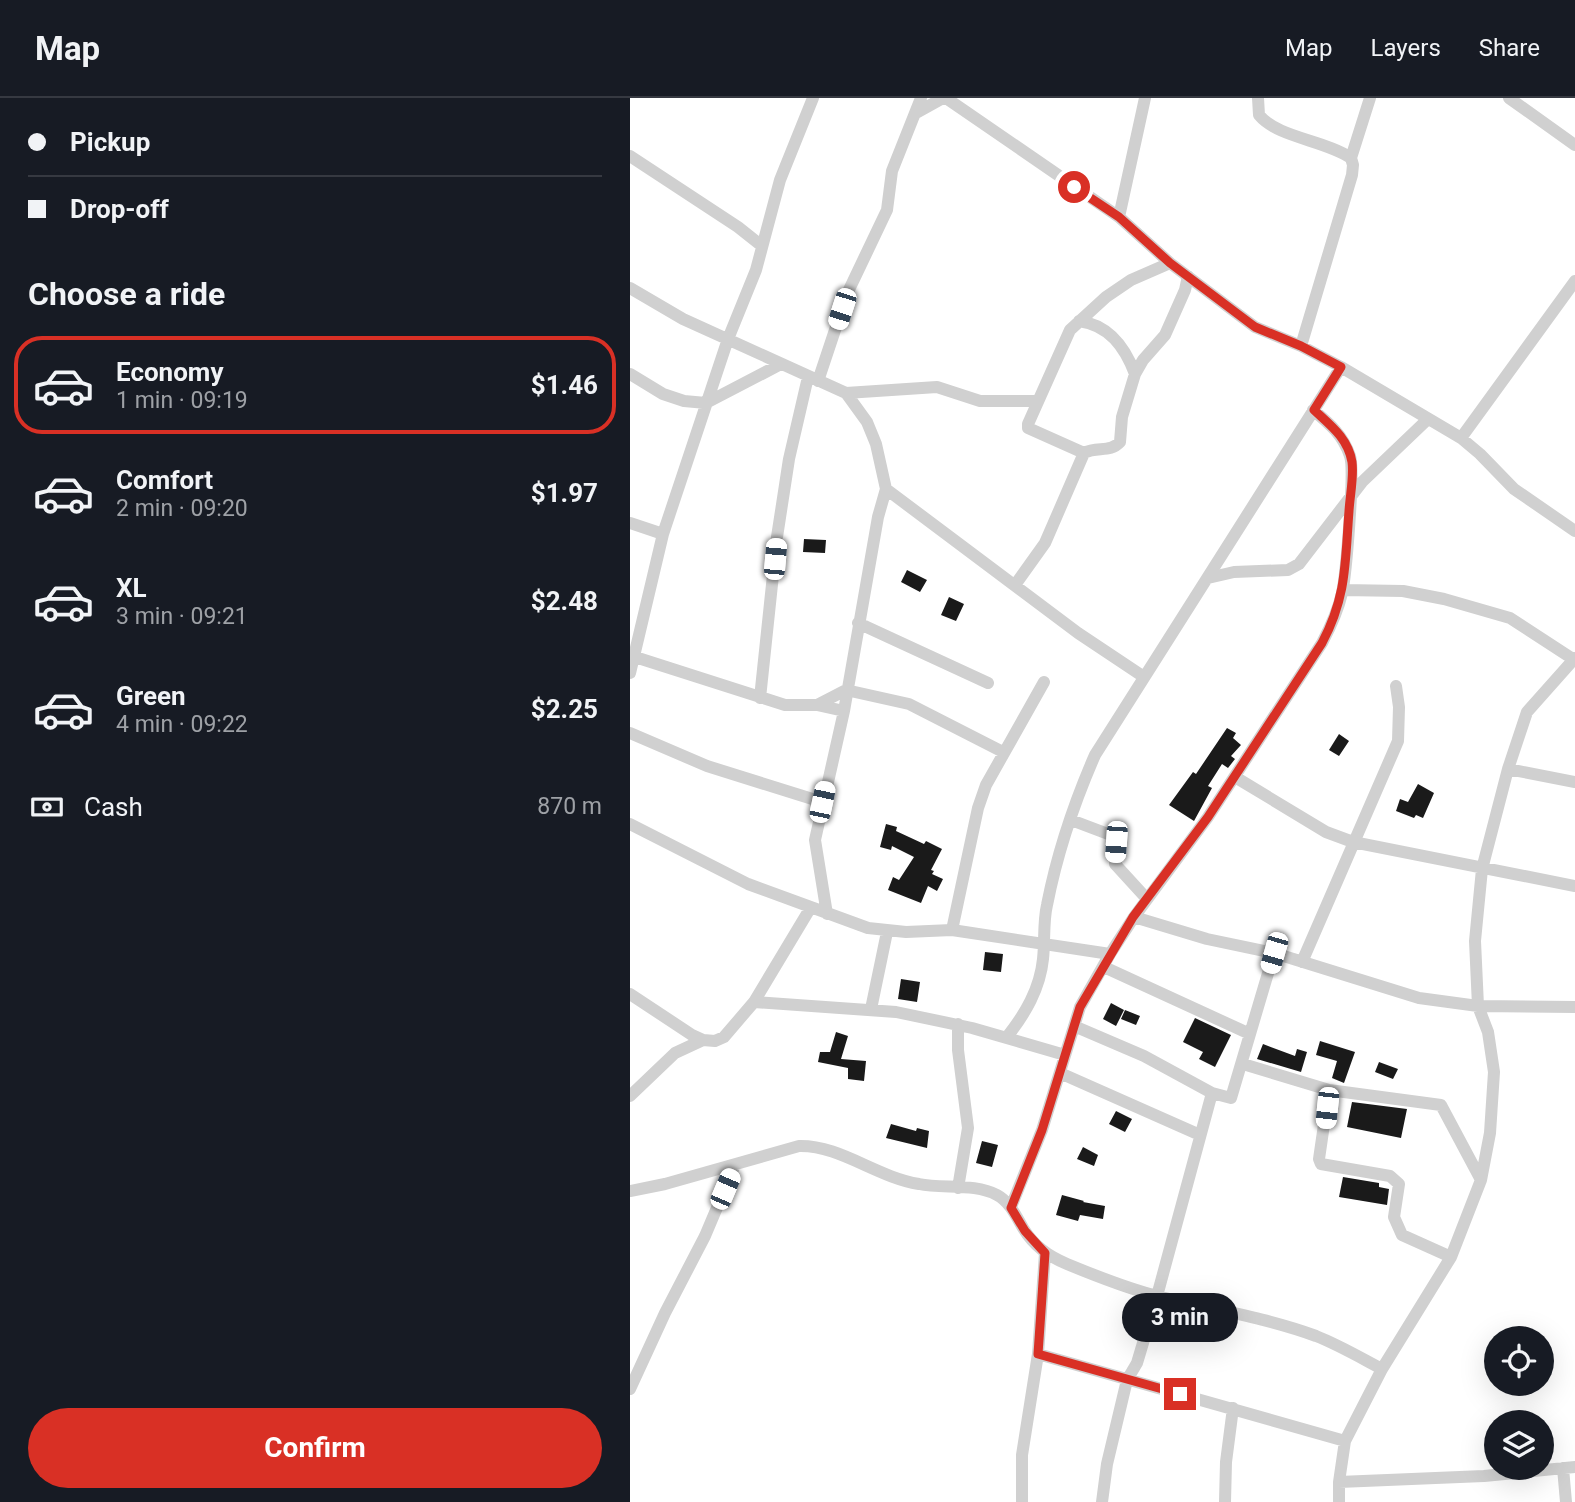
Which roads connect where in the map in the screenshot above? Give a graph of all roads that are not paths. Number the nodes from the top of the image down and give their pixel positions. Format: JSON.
{"nodes":[{"id":1,"x":813,"y":98,"type":"edge"},
{"id":2,"x":921,"y":98,"type":"edge"},
{"id":3,"x":945,"y":98,"type":"edge"},
{"id":4,"x":1145,"y":98,"type":"edge"},
{"id":5,"x":1258,"y":98,"type":"edge"},
{"id":6,"x":1370,"y":98,"type":"edge"},
{"id":7,"x":1509,"y":98,"type":"edge"},
{"id":8,"x":916,"y":113,"type":"junction"},
{"id":9,"x":1575,"y":145,"type":"edge"},
{"id":10,"x":630,"y":156,"type":"edge"},
{"id":11,"x":1351,"y":158,"type":"junction"},
{"id":12,"x":1119,"y":217,"type":"junction"},
{"id":13,"x":762,"y":246,"type":"junction"},
{"id":14,"x":1170,"y":263,"type":"junction"},
{"id":15,"x":1188,"y":276,"type":"junction"},
{"id":16,"x":1575,"y":282,"type":"edge"},
{"id":17,"x":630,"y":288,"type":"edge"},
{"id":18,"x":1079,"y":321,"type":"junction"},
{"id":19,"x":728,"y":339,"type":"junction"},
{"id":20,"x":1301,"y":346,"type":"junction"},
{"id":21,"x":781,"y":364,"type":"junction"},
{"id":22,"x":1341,"y":367,"type":"junction"},
{"id":23,"x":630,"y":374,"type":"edge"},
{"id":24,"x":1135,"y":374,"type":"junction"},
{"id":25,"x":813,"y":379,"type":"junction"},
{"id":26,"x":846,"y":393,"type":"junction"},
{"id":27,"x":1037,"y":401,"type":"junction"},
{"id":28,"x":706,"y":403,"type":"junction"},
{"id":29,"x":1314,"y":410,"type":"junction"},
{"id":30,"x":1428,"y":419,"type":"junction"},
{"id":31,"x":1461,"y":438,"type":"junction"},
{"id":32,"x":1084,"y":453,"type":"junction"},
{"id":33,"x":886,"y":489,"type":"junction"},
{"id":34,"x":1350,"y":501,"type":"junction"},
{"id":35,"x":630,"y":523,"type":"edge"},
{"id":36,"x":1575,"y":531,"type":"edge"},
{"id":37,"x":663,"y":534,"type":"junction"},
{"id":38,"x":1225,"y":550,"type":"junction"},
{"id":39,"x":1234,"y":572,"type":"junction"},
{"id":40,"x":1208,"y":578,"type":"junction"},
{"id":41,"x":1015,"y":585,"type":"junction"},
{"id":42,"x":1343,"y":590,"type":"junction"},
{"id":43,"x":858,"y":623,"type":"junction"},
{"id":44,"x":635,"y":657,"type":"junction"},
{"id":45,"x":1574,"y":658,"type":"edge"},
{"id":46,"x":630,"y":673,"type":"edge"},
{"id":47,"x":1144,"y":677,"type":"junction"},
{"id":48,"x":1044,"y":682,"type":"dead end"},
{"id":49,"x":988,"y":683,"type":"dead end"},
{"id":50,"x":1396,"y":686,"type":"dead end"},
{"id":51,"x":846,"y":690,"type":"junction"},
{"id":52,"x":760,"y":698,"type":"junction"},
{"id":53,"x":817,"y":705,"type":"junction"},
{"id":54,"x":844,"y":711,"type":"junction"},
{"id":55,"x":630,"y":733,"type":"edge"},
{"id":56,"x":1003,"y":752,"type":"junction"},
{"id":57,"x":1508,"y":768,"type":"junction"},
{"id":58,"x":1235,"y":777,"type":"junction"},
{"id":59,"x":1575,"y":782,"type":"edge"},
{"id":60,"x":822,"y":802,"type":"junction"},
{"id":61,"x":1071,"y":820,"type":"junction"},
{"id":62,"x":630,"y":824,"type":"edge"},
{"id":63,"x":1353,"y":842,"type":"junction"},
{"id":64,"x":1482,"y":869,"type":"junction"},
{"id":65,"x":1575,"y":887,"type":"edge"},
{"id":66,"x":1147,"y":899,"type":"junction"},
{"id":67,"x":811,"y":908,"type":"junction"},
{"id":68,"x":827,"y":914,"type":"junction"},
{"id":69,"x":1133,"y":917,"type":"junction"},
{"id":70,"x":952,"y":930,"type":"junction"},
{"id":71,"x":887,"y":932,"type":"junction"},
{"id":72,"x":1044,"y":943,"type":"junction"},
{"id":73,"x":1274,"y":953,"type":"junction"},
{"id":74,"x":1110,"y":954,"type":"junction"},
{"id":75,"x":1302,"y":962,"type":"junction"},
{"id":76,"x":1104,"y":967,"type":"junction"},
{"id":77,"x":630,"y":994,"type":"edge"},
{"id":78,"x":754,"y":1002,"type":"junction"},
{"id":79,"x":1478,"y":1006,"type":"junction"},
{"id":80,"x":1575,"y":1007,"type":"edge"},
{"id":81,"x":871,"y":1009,"type":"junction"},
{"id":82,"x":958,"y":1024,"type":"junction"},
{"id":83,"x":1074,"y":1026,"type":"junction"},
{"id":84,"x":1251,"y":1034,"type":"junction"},
{"id":85,"x":1007,"y":1037,"type":"junction"},
{"id":86,"x":704,"y":1040,"type":"junction"},
{"id":87,"x":1065,"y":1055,"type":"junction"},
{"id":88,"x":1242,"y":1064,"type":"junction"},
{"id":89,"x":1060,"y":1073,"type":"junction"},
{"id":90,"x":1329,"y":1090,"type":"junction"},
{"id":91,"x":1212,"y":1093,"type":"junction"},
{"id":92,"x":630,"y":1096,"type":"edge"},
{"id":93,"x":1200,"y":1135,"type":"junction"},
{"id":94,"x":735,"y":1166,"type":"junction"},
{"id":95,"x":1481,"y":1180,"type":"junction"},
{"id":96,"x":958,"y":1188,"type":"junction"},
{"id":97,"x":630,"y":1191,"type":"edge"},
{"id":98,"x":1011,"y":1208,"type":"junction"},
{"id":99,"x":1045,"y":1253,"type":"junction"},
{"id":100,"x":1451,"y":1257,"type":"junction"},
{"id":101,"x":1157,"y":1296,"type":"junction"},
{"id":102,"x":1038,"y":1354,"type":"junction"},
{"id":103,"x":1382,"y":1369,"type":"junction"},
{"id":104,"x":1128,"y":1380,"type":"junction"},
{"id":105,"x":630,"y":1389,"type":"edge"},
{"id":106,"x":1233,"y":1408,"type":"junction"},
{"id":107,"x":1345,"y":1441,"type":"junction"},
{"id":108,"x":1569,"y":1467,"type":"edge"},
{"id":109,"x":1339,"y":1482,"type":"junction"},
{"id":110,"x":1022,"y":1502,"type":"edge"},
{"id":111,"x":1102,"y":1502,"type":"edge"},
{"id":112,"x":1225,"y":1502,"type":"edge"},
{"id":113,"x":1339,"y":1502,"type":"edge"},
{"id":114,"x":1566,"y":1502,"type":"edge"}],
"edges":[{"from":1,"to":13,"type":"street"},
{"from":2,"to":8,"type":"street"},
{"from":3,"to":8,"type":"street"},
{"from":3,"to":12,"type":"street"},
{"from":4,"to":12,"type":"street"},
{"from":5,"to":11,"type":"street"},
{"from":6,"to":11,"type":"street"},
{"from":7,"to":9,"type":"street"},
{"from":8,"to":25,"type":"street"},
{"from":10,"to":13,"type":"street"},
{"from":11,"to":20,"type":"street"},
{"from":12,"to":14,"type":"street"},
{"from":13,"to":19,"type":"street"},
{"from":14,"to":15,"type":"street"},
{"from":14,"to":18,"type":"street"},
{"from":15,"to":20,"type":"street"},
{"from":15,"to":24,"type":"street"},
{"from":16,"to":31,"type":"street"},
{"from":17,"to":19,"type":"street"},
{"from":18,"to":24,"type":"street"},
{"from":18,"to":27,"type":"street"},
{"from":19,"to":21,"type":"street"},
{"from":19,"to":28,"type":"street"},
{"from":20,"to":22,"type":"street"},
{"from":21,"to":25,"type":"street"},
{"from":21,"to":28,"type":"street"},
{"from":22,"to":29,"type":"street"},
{"from":22,"to":30,"type":"street"},
{"from":23,"to":28,"type":"street"},
{"from":24,"to":32,"type":"street"},
{"from":25,"to":26,"type":"street"},
{"from":25,"to":52,"type":"street"},
{"from":26,"to":27,"type":"street"},
{"from":26,"to":33,"type":"street"},
{"from":27,"to":32,"type":"street"},
{"from":28,"to":37,"type":"street"},
{"from":29,"to":34,"type":"street"},
{"from":29,"to":38,"type":"street"},
{"from":30,"to":31,"type":"street"},
{"from":30,"to":34,"type":"street"},
{"from":31,"to":36,"type":"street"},
{"from":32,"to":41,"type":"street"},
{"from":33,"to":41,"type":"street"},
{"from":33,"to":43,"type":"street"},
{"from":34,"to":39,"type":"street"},
{"from":34,"to":42,"type":"street"},
{"from":35,"to":37,"type":"street"},
{"from":37,"to":44,"type":"street"},
{"from":38,"to":39,"type":"street"},
{"from":38,"to":40,"type":"street"},
{"from":39,"to":40,"type":"street"},
{"from":40,"to":47,"type":"street"},
{"from":41,"to":47,"type":"street"},
{"from":42,"to":45,"type":"street"},
{"from":42,"to":58,"type":"street"},
{"from":43,"to":49,"type":"street"},
{"from":43,"to":51,"type":"street"},
{"from":44,"to":46,"type":"street"},
{"from":44,"to":52,"type":"street"},
{"from":45,"to":57,"type":"street"},
{"from":47,"to":61,"type":"street"},
{"from":48,"to":56,"type":"street"},
{"from":50,"to":63,"type":"street"},
{"from":51,"to":53,"type":"street"},
{"from":51,"to":54,"type":"street"},
{"from":51,"to":56,"type":"street"},
{"from":52,"to":53,"type":"street"},
{"from":53,"to":54,"type":"street"},
{"from":54,"to":60,"type":"street"},
{"from":55,"to":60,"type":"street"},
{"from":56,"to":70,"type":"street"},
{"from":57,"to":59,"type":"street"},
{"from":57,"to":64,"type":"street"},
{"from":58,"to":63,"type":"street"},
{"from":58,"to":66,"type":"street"},
{"from":60,"to":68,"type":"street"},
{"from":61,"to":66,"type":"street"},
{"from":61,"to":72,"type":"street"},
{"from":62,"to":67,"type":"street"},
{"from":63,"to":64,"type":"street"},
{"from":63,"to":75,"type":"street"},
{"from":64,"to":65,"type":"street"},
{"from":64,"to":79,"type":"street"},
{"from":66,"to":69,"type":"street"},
{"from":67,"to":68,"type":"street"},
{"from":67,"to":78,"type":"street"},
{"from":68,"to":71,"type":"street"},
{"from":69,"to":73,"type":"street"},
{"from":69,"to":74,"type":"street"},
{"from":70,"to":71,"type":"street"},
{"from":70,"to":72,"type":"street"},
{"from":71,"to":81,"type":"street"},
{"from":72,"to":74,"type":"street"},
{"from":72,"to":85,"type":"street"},
{"from":73,"to":75,"type":"street"},
{"from":73,"to":84,"type":"street"},
{"from":74,"to":76,"type":"street"},
{"from":75,"to":79,"type":"street"},
{"from":76,"to":83,"type":"street"},
{"from":76,"to":84,"type":"street"},
{"from":77,"to":86,"type":"street"},
{"from":78,"to":81,"type":"street"},
{"from":78,"to":86,"type":"street"},
{"from":79,"to":80,"type":"street"},
{"from":79,"to":95,"type":"street"},
{"from":81,"to":82,"type":"street"},
{"from":82,"to":85,"type":"street"},
{"from":82,"to":96,"type":"street"},
{"from":83,"to":87,"type":"street"},
{"from":83,"to":91,"type":"street"},
{"from":84,"to":88,"type":"street"},
{"from":85,"to":87,"type":"street"},
{"from":86,"to":92,"type":"street"},
{"from":87,"to":89,"type":"street"},
{"from":88,"to":90,"type":"street"},
{"from":88,"to":91,"type":"street"},
{"from":89,"to":93,"type":"street"},
{"from":89,"to":98,"type":"street"},
{"from":90,"to":95,"type":"street"},
{"from":90,"to":100,"type":"street"},
{"from":91,"to":93,"type":"street"},
{"from":93,"to":101,"type":"street"},
{"from":94,"to":96,"type":"street"},
{"from":94,"to":97,"type":"street"},
{"from":94,"to":105,"type":"street"},
{"from":95,"to":100,"type":"street"},
{"from":96,"to":98,"type":"street"},
{"from":98,"to":99,"type":"street"},
{"from":99,"to":101,"type":"street"},
{"from":99,"to":102,"type":"street"},
{"from":100,"to":103,"type":"street"},
{"from":101,"to":103,"type":"street"},
{"from":101,"to":104,"type":"street"},
{"from":102,"to":104,"type":"street"},
{"from":102,"to":110,"type":"street"},
{"from":103,"to":107,"type":"street"},
{"from":104,"to":106,"type":"street"},
{"from":104,"to":111,"type":"street"},
{"from":106,"to":107,"type":"street"},
{"from":106,"to":112,"type":"street"},
{"from":107,"to":109,"type":"street"},
{"from":108,"to":109,"type":"street"},
{"from":108,"to":114,"type":"street"},
{"from":109,"to":113,"type":"street"}]}
